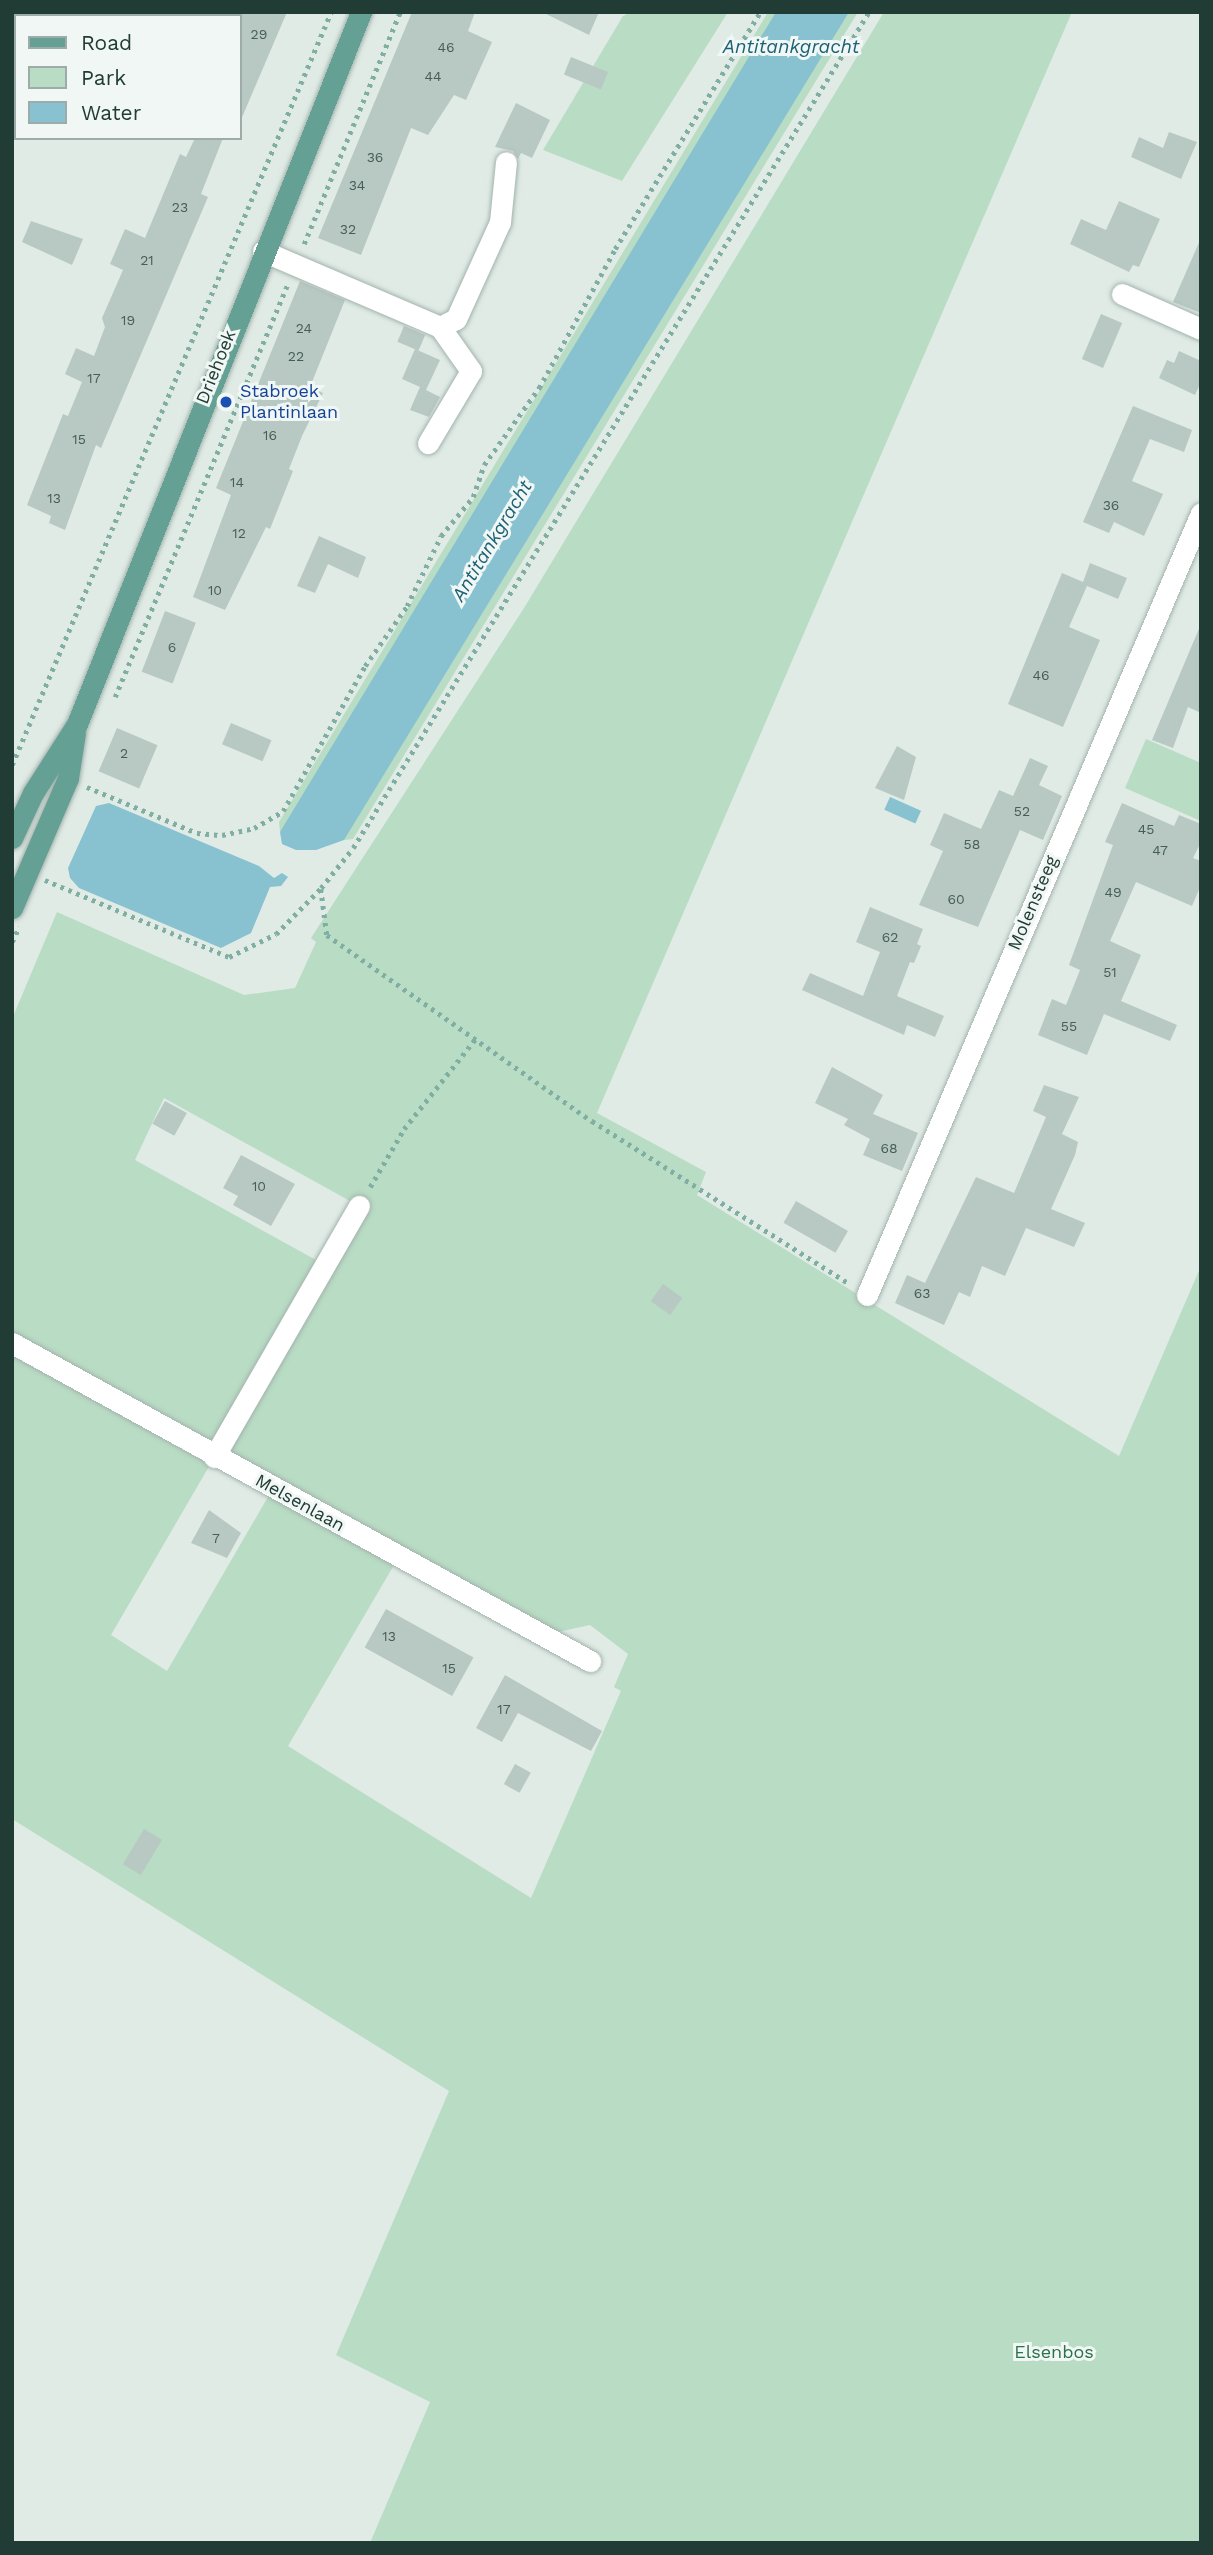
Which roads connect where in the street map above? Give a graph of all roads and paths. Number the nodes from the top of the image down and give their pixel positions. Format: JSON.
{"nodes":[{"id":1,"x":331,"y":12,"type":"edge"},
{"id":2,"x":361,"y":12,"type":"edge"},
{"id":3,"x":400,"y":12,"type":"edge"},
{"id":4,"x":760,"y":12,"type":"edge"},
{"id":5,"x":869,"y":12,"type":"edge"},
{"id":6,"x":506,"y":162,"type":"dead end"},
{"id":7,"x":263,"y":251,"type":"junction"},
{"id":8,"x":295,"y":265,"type":"junction"},
{"id":9,"x":1122,"y":294,"type":"dead end"},
{"id":10,"x":439,"y":327,"type":"junction"},
{"id":11,"x":1201,"y":328,"type":"edge"},
{"id":12,"x":428,"y":443,"type":"dead end"},
{"id":13,"x":1201,"y":513,"type":"edge"},
{"id":14,"x":111,"y":707,"type":"dead end"},
{"id":15,"x":77,"y":724,"type":"junction"},
{"id":16,"x":12,"y":765,"type":"edge"},
{"id":17,"x":79,"y":783,"type":"dead end"},
{"id":18,"x":12,"y":838,"type":"edge"},
{"id":19,"x":28,"y":872,"type":"junction"},
{"id":20,"x":321,"y":888,"type":"junction"},
{"id":21,"x":12,"y":908,"type":"edge"},
{"id":22,"x":476,"y":1037,"type":"junction"},
{"id":23,"x":359,"y":1206,"type":"joint"},
{"id":24,"x":867,"y":1294,"type":"joint"},
{"id":25,"x":12,"y":1343,"type":"edge"},
{"id":26,"x":214,"y":1457,"type":"junction"},
{"id":27,"x":590,"y":1661,"type":"dead end"}],
"edges":[{"from":1,"to":16,"type":"path"},
{"from":2,"to":7,"type":"main road","name":"Driehoek"},
{"from":3,"to":8,"type":"path"},
{"from":4,"to":17,"type":"path"},
{"from":5,"to":20,"type":"path"},
{"from":6,"to":10,"type":"street"},
{"from":7,"to":8,"type":"street"},
{"from":7,"to":15,"type":"main road","name":"Driehoek"},
{"from":8,"to":10,"type":"street"},
{"from":8,"to":14,"type":"path"},
{"from":9,"to":11,"type":"street"},
{"from":10,"to":12,"type":"street"},
{"from":13,"to":24,"type":"street","name":"Molensteeg"},
{"from":15,"to":18,"type":"main road","name":"Driehoek"},
{"from":15,"to":19,"type":"main road","name":"Driehoek"},
{"from":19,"to":20,"type":"path"},
{"from":19,"to":21,"type":"main road","name":"Driehoek"},
{"from":20,"to":22,"type":"path"},
{"from":22,"to":23,"type":"path"},
{"from":22,"to":24,"type":"path"},
{"from":23,"to":26,"type":"street"},
{"from":25,"to":26,"type":"street","name":"Melsenlaan"},
{"from":26,"to":27,"type":"street","name":"Melsenlaan"}]}
